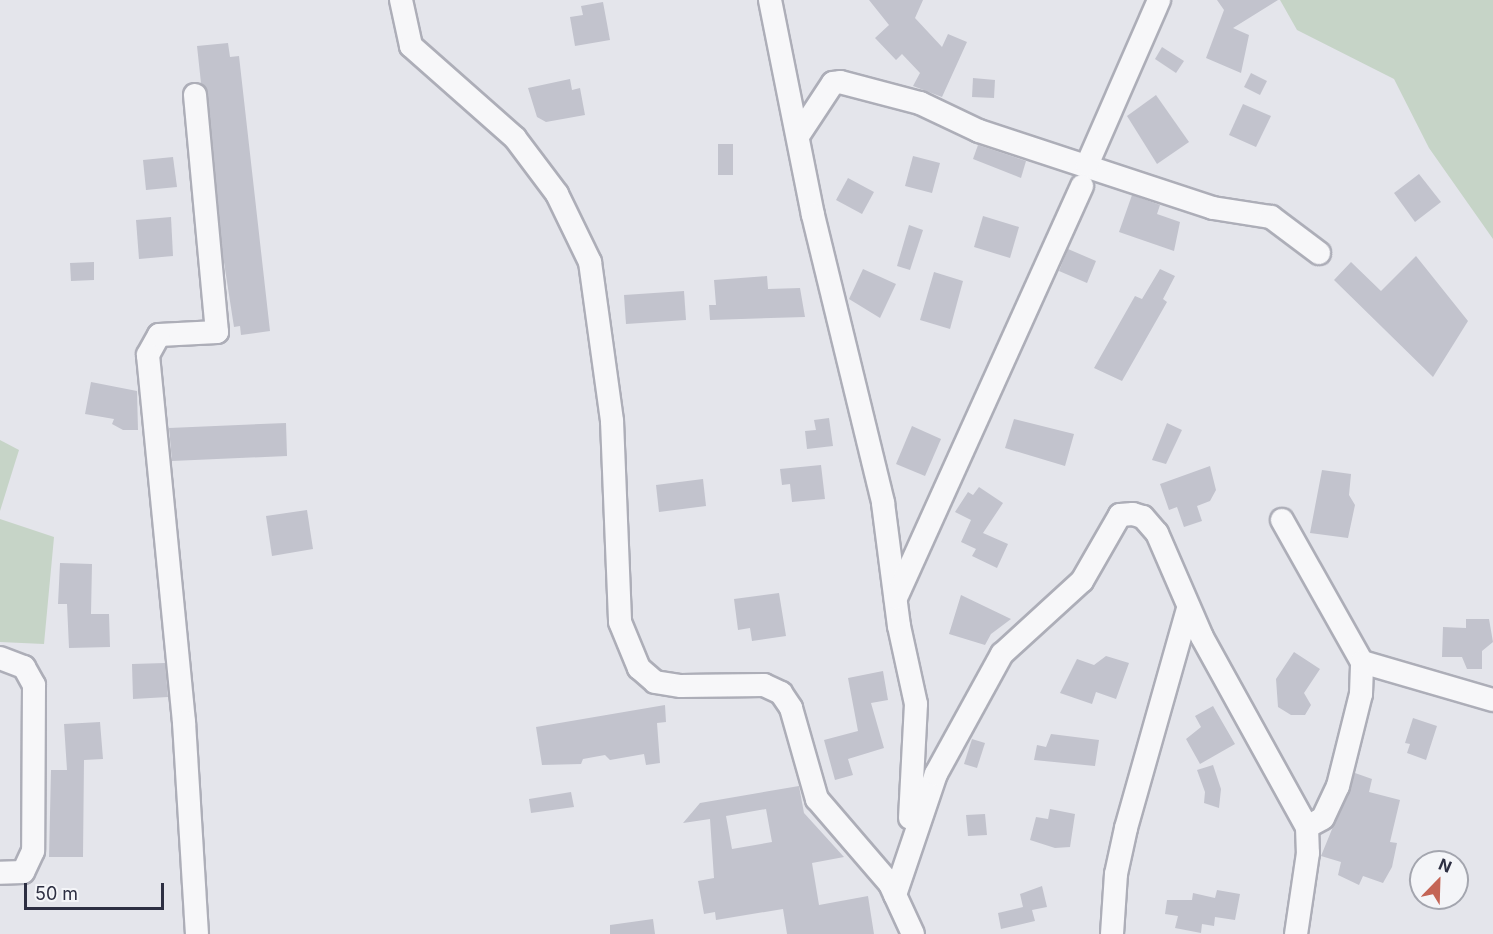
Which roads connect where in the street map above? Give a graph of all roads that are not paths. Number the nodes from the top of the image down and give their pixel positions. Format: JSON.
{"nodes":[{"id":1,"x":401,"y":0,"type":"edge"},
{"id":2,"x":770,"y":0,"type":"edge"},
{"id":3,"x":1159,"y":0,"type":"edge"},
{"id":4,"x":195,"y":95,"type":"dead end"},
{"id":5,"x":800,"y":133,"type":"junction"},
{"id":6,"x":1084,"y":176,"type":"junction"},
{"id":7,"x":1319,"y":253,"type":"dead end"},
{"id":8,"x":1282,"y":520,"type":"dead end"},
{"id":9,"x":896,"y":600,"type":"junction"},
{"id":10,"x":1188,"y":609,"type":"junction"},
{"id":11,"x":0,"y":658,"type":"edge"},
{"id":12,"x":1362,"y":662,"type":"junction"},
{"id":13,"x":1493,"y":700,"type":"edge"},
{"id":14,"x":1307,"y":826,"type":"junction"},
{"id":15,"x":905,"y":861,"type":"junction"},
{"id":16,"x":0,"y":873,"type":"edge"},
{"id":17,"x":895,"y":895,"type":"junction"},
{"id":18,"x":197,"y":934,"type":"edge"},
{"id":19,"x":913,"y":934,"type":"edge"},
{"id":20,"x":1112,"y":934,"type":"edge"},
{"id":21,"x":1296,"y":934,"type":"edge"}],
"edges":[{"from":1,"to":17,"type":"street"},
{"from":2,"to":5,"type":"street"},
{"from":3,"to":6,"type":"street"},
{"from":4,"to":18,"type":"street"},
{"from":5,"to":6,"type":"street"},
{"from":5,"to":9,"type":"street"},
{"from":6,"to":7,"type":"street"},
{"from":6,"to":9,"type":"street"},
{"from":8,"to":12,"type":"street"},
{"from":9,"to":15,"type":"street"},
{"from":10,"to":14,"type":"street"},
{"from":10,"to":15,"type":"street"},
{"from":10,"to":20,"type":"street"},
{"from":11,"to":16,"type":"street"},
{"from":12,"to":13,"type":"street"},
{"from":12,"to":14,"type":"street"},
{"from":14,"to":21,"type":"street"},
{"from":15,"to":17,"type":"street"},
{"from":17,"to":19,"type":"street"}]}
